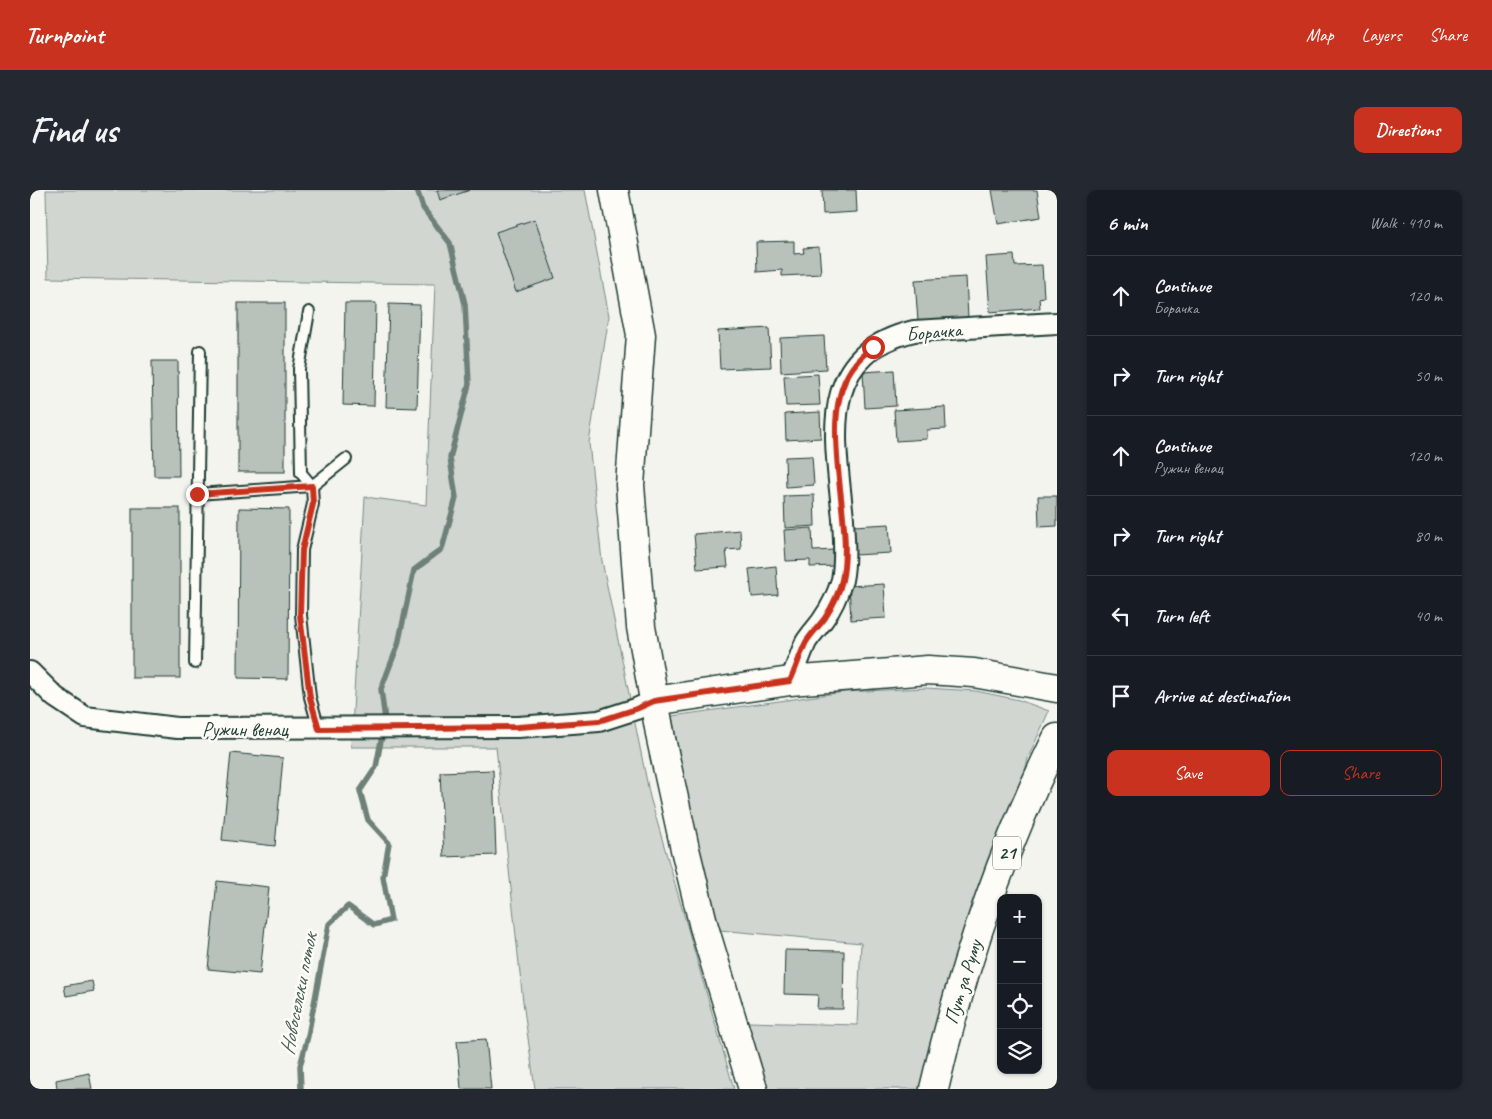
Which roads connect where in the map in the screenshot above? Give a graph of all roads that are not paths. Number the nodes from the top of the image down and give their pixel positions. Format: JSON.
{"nodes":[{"id":1,"x":614,"y":190,"type":"edge"},
{"id":2,"x":309,"y":312,"type":"dead end"},
{"id":3,"x":1057,"y":323,"type":"edge"},
{"id":4,"x":200,"y":351,"type":"dead end"},
{"id":5,"x":346,"y":459,"type":"dead end"},
{"id":6,"x":312,"y":486,"type":"junction"},
{"id":7,"x":197,"y":494,"type":"junction"},
{"id":8,"x":195,"y":663,"type":"dead end"},
{"id":9,"x":30,"y":672,"type":"edge"},
{"id":10,"x":790,"y":681,"type":"junction"},
{"id":11,"x":1057,"y":688,"type":"edge"},
{"id":12,"x":654,"y":701,"type":"junction"},
{"id":13,"x":319,"y":729,"type":"junction"},
{"id":14,"x":1057,"y":738,"type":"edge"},
{"id":15,"x":753,"y":1089,"type":"edge"},
{"id":16,"x":934,"y":1089,"type":"edge"}],
"edges":[{"from":1,"to":12,"type":"main road"},
{"from":2,"to":6,"type":"lane"},
{"from":3,"to":10,"type":"street","name":"Борачка"},
{"from":4,"to":7,"type":"lane"},
{"from":5,"to":6,"type":"lane"},
{"from":6,"to":7,"type":"lane"},
{"from":6,"to":13,"type":"lane"},
{"from":7,"to":8,"type":"lane"},
{"from":9,"to":13,"type":"street","name":"Ружин венац"},
{"from":10,"to":11,"type":"main road"},
{"from":10,"to":12,"type":"main road"},
{"from":12,"to":13,"type":"street","name":"Ружин венац"},
{"from":12,"to":15,"type":"main road"},
{"from":14,"to":16,"type":"main road","name":"Пут за Руму","number":"21"}]}
